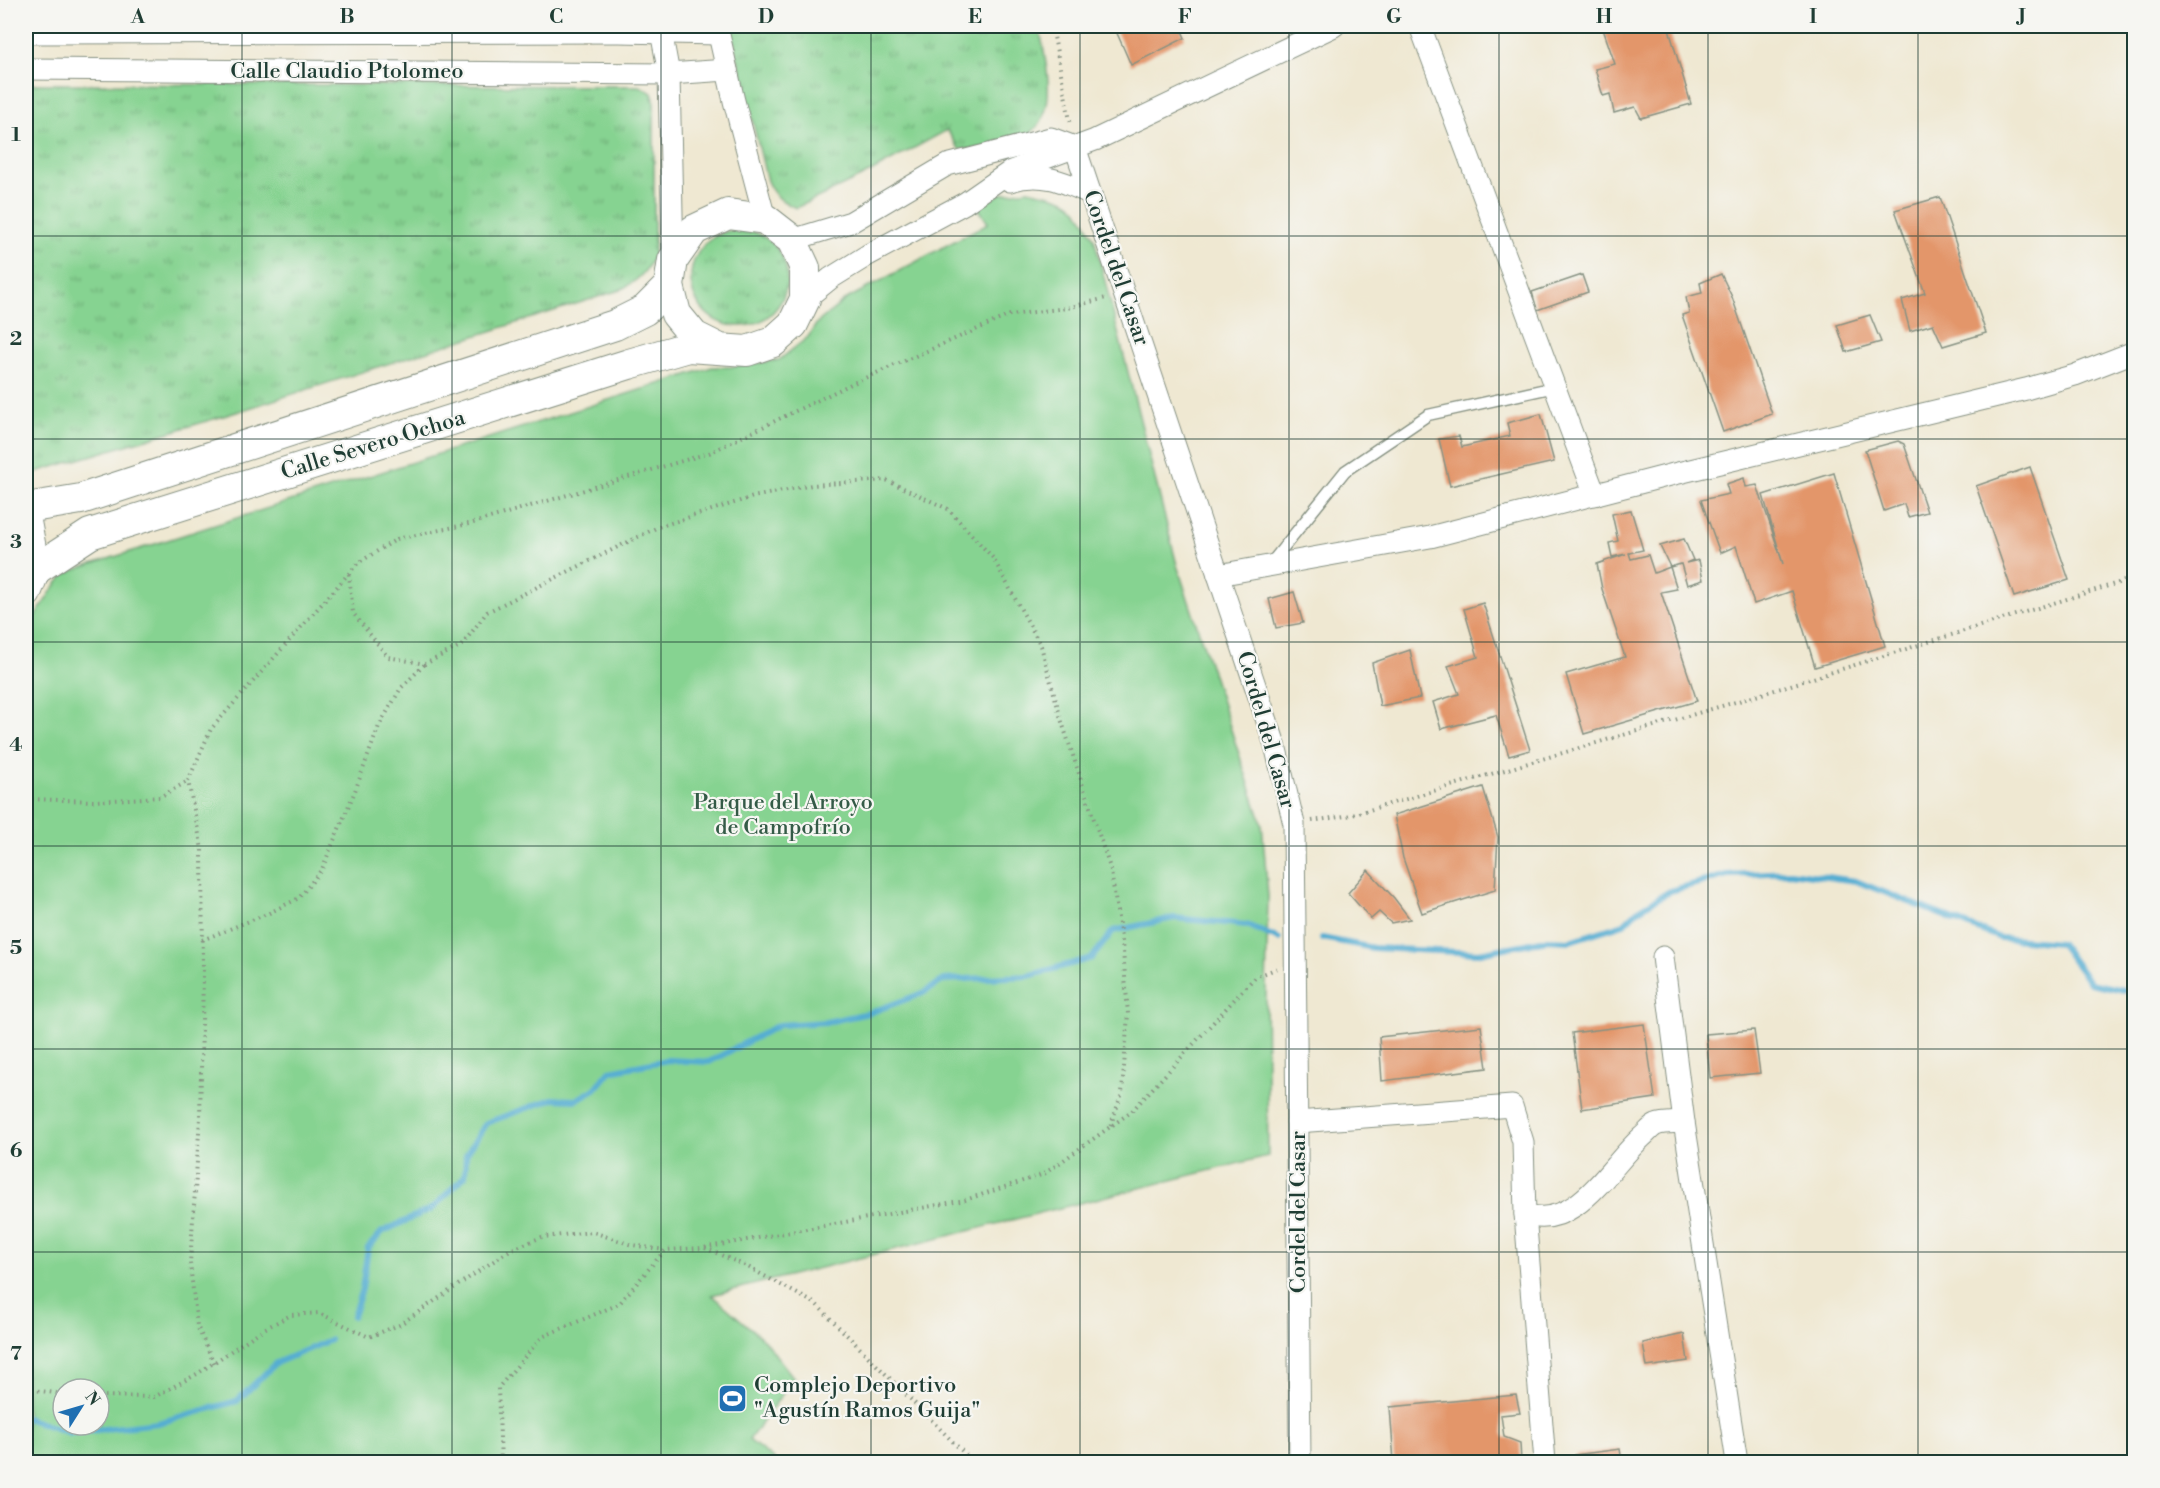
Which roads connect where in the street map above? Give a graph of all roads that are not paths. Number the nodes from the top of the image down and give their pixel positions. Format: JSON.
{"nodes":[{"id":1,"x":1334,"y":26,"type":"edge"},
{"id":2,"x":1420,"y":26,"type":"edge"},
{"id":3,"x":661,"y":29,"type":"edge"},
{"id":4,"x":718,"y":30,"type":"edge"},
{"id":5,"x":26,"y":33,"type":"edge"},
{"id":6,"x":26,"y":69,"type":"edge"},
{"id":7,"x":727,"y":70,"type":"junction"},
{"id":8,"x":669,"y":74,"type":"junction"},
{"id":9,"x":1075,"y":147,"type":"junction"},
{"id":10,"x":971,"y":159,"type":"junction"},
{"id":11,"x":986,"y":188,"type":"junction"},
{"id":12,"x":1091,"y":194,"type":"junction"},
{"id":13,"x":765,"y":219,"type":"junction"},
{"id":14,"x":792,"y":240,"type":"junction"},
{"id":15,"x":671,"y":273,"type":"junction"},
{"id":16,"x":805,"y":300,"type":"junction"},
{"id":17,"x":720,"y":349,"type":"junction"},
{"id":18,"x":2134,"y":352,"type":"edge"},
{"id":19,"x":1555,"y":387,"type":"junction"},
{"id":20,"x":1595,"y":495,"type":"junction"},
{"id":21,"x":26,"y":508,"type":"edge"},
{"id":22,"x":26,"y":522,"type":"edge"},
{"id":23,"x":1270,"y":565,"type":"junction"},
{"id":24,"x":1218,"y":575,"type":"junction"},
{"id":25,"x":30,"y":582,"type":"edge"},
{"id":26,"x":1663,"y":957,"type":"dead end"},
{"id":27,"x":1297,"y":1122,"type":"junction"},
{"id":28,"x":1684,"y":1122,"type":"junction"},
{"id":29,"x":1525,"y":1214,"type":"junction"},
{"id":30,"x":1300,"y":1462,"type":"edge"},
{"id":31,"x":1545,"y":1462,"type":"edge"},
{"id":32,"x":1737,"y":1462,"type":"edge"}],
"edges":[{"from":1,"to":9,"type":"street"},
{"from":2,"to":19,"type":"street"},
{"from":3,"to":4,"type":"street","name":"Calle Claudio Ptolomeo"},
{"from":3,"to":5,"type":"street","name":"Calle Claudio Ptolomeo"},
{"from":3,"to":8,"type":"street"},
{"from":4,"to":7,"type":"street"},
{"from":6,"to":8,"type":"street","name":"Calle Claudio Ptolomeo"},
{"from":7,"to":8,"type":"street","name":"Calle Claudio Ptolomeo"},
{"from":7,"to":13,"type":"street"},
{"from":8,"to":15,"type":"street"},
{"from":9,"to":10,"type":"street"},
{"from":9,"to":11,"type":"street"},
{"from":9,"to":12,"type":"street","name":"Cordel del Casar"},
{"from":10,"to":11,"type":"street"},
{"from":10,"to":14,"type":"street"},
{"from":11,"to":12,"type":"street"},
{"from":11,"to":16,"type":"street"},
{"from":12,"to":24,"type":"street","name":"Cordel del Casar"},
{"from":13,"to":14,"type":"main road"},
{"from":13,"to":15,"type":"main road"},
{"from":14,"to":16,"type":"main road"},
{"from":15,"to":17,"type":"main road"},
{"from":15,"to":21,"type":"main road","name":"Calle Severo Ochoa"},
{"from":16,"to":17,"type":"main road"},
{"from":17,"to":25,"type":"main road","name":"Calle Severo Ochoa"},
{"from":18,"to":20,"type":"street"},
{"from":19,"to":20,"type":"street"},
{"from":19,"to":23,"type":"lane"},
{"from":20,"to":23,"type":"street"},
{"from":22,"to":25,"type":"main road"},
{"from":23,"to":24,"type":"street"},
{"from":24,"to":27,"type":"street","name":"Cordel del Casar"},
{"from":26,"to":28,"type":"street"},
{"from":27,"to":29,"type":"street"},
{"from":27,"to":30,"type":"street","name":"Cordel del Casar"},
{"from":28,"to":29,"type":"street"},
{"from":28,"to":32,"type":"street"},
{"from":29,"to":31,"type":"street"}]}
